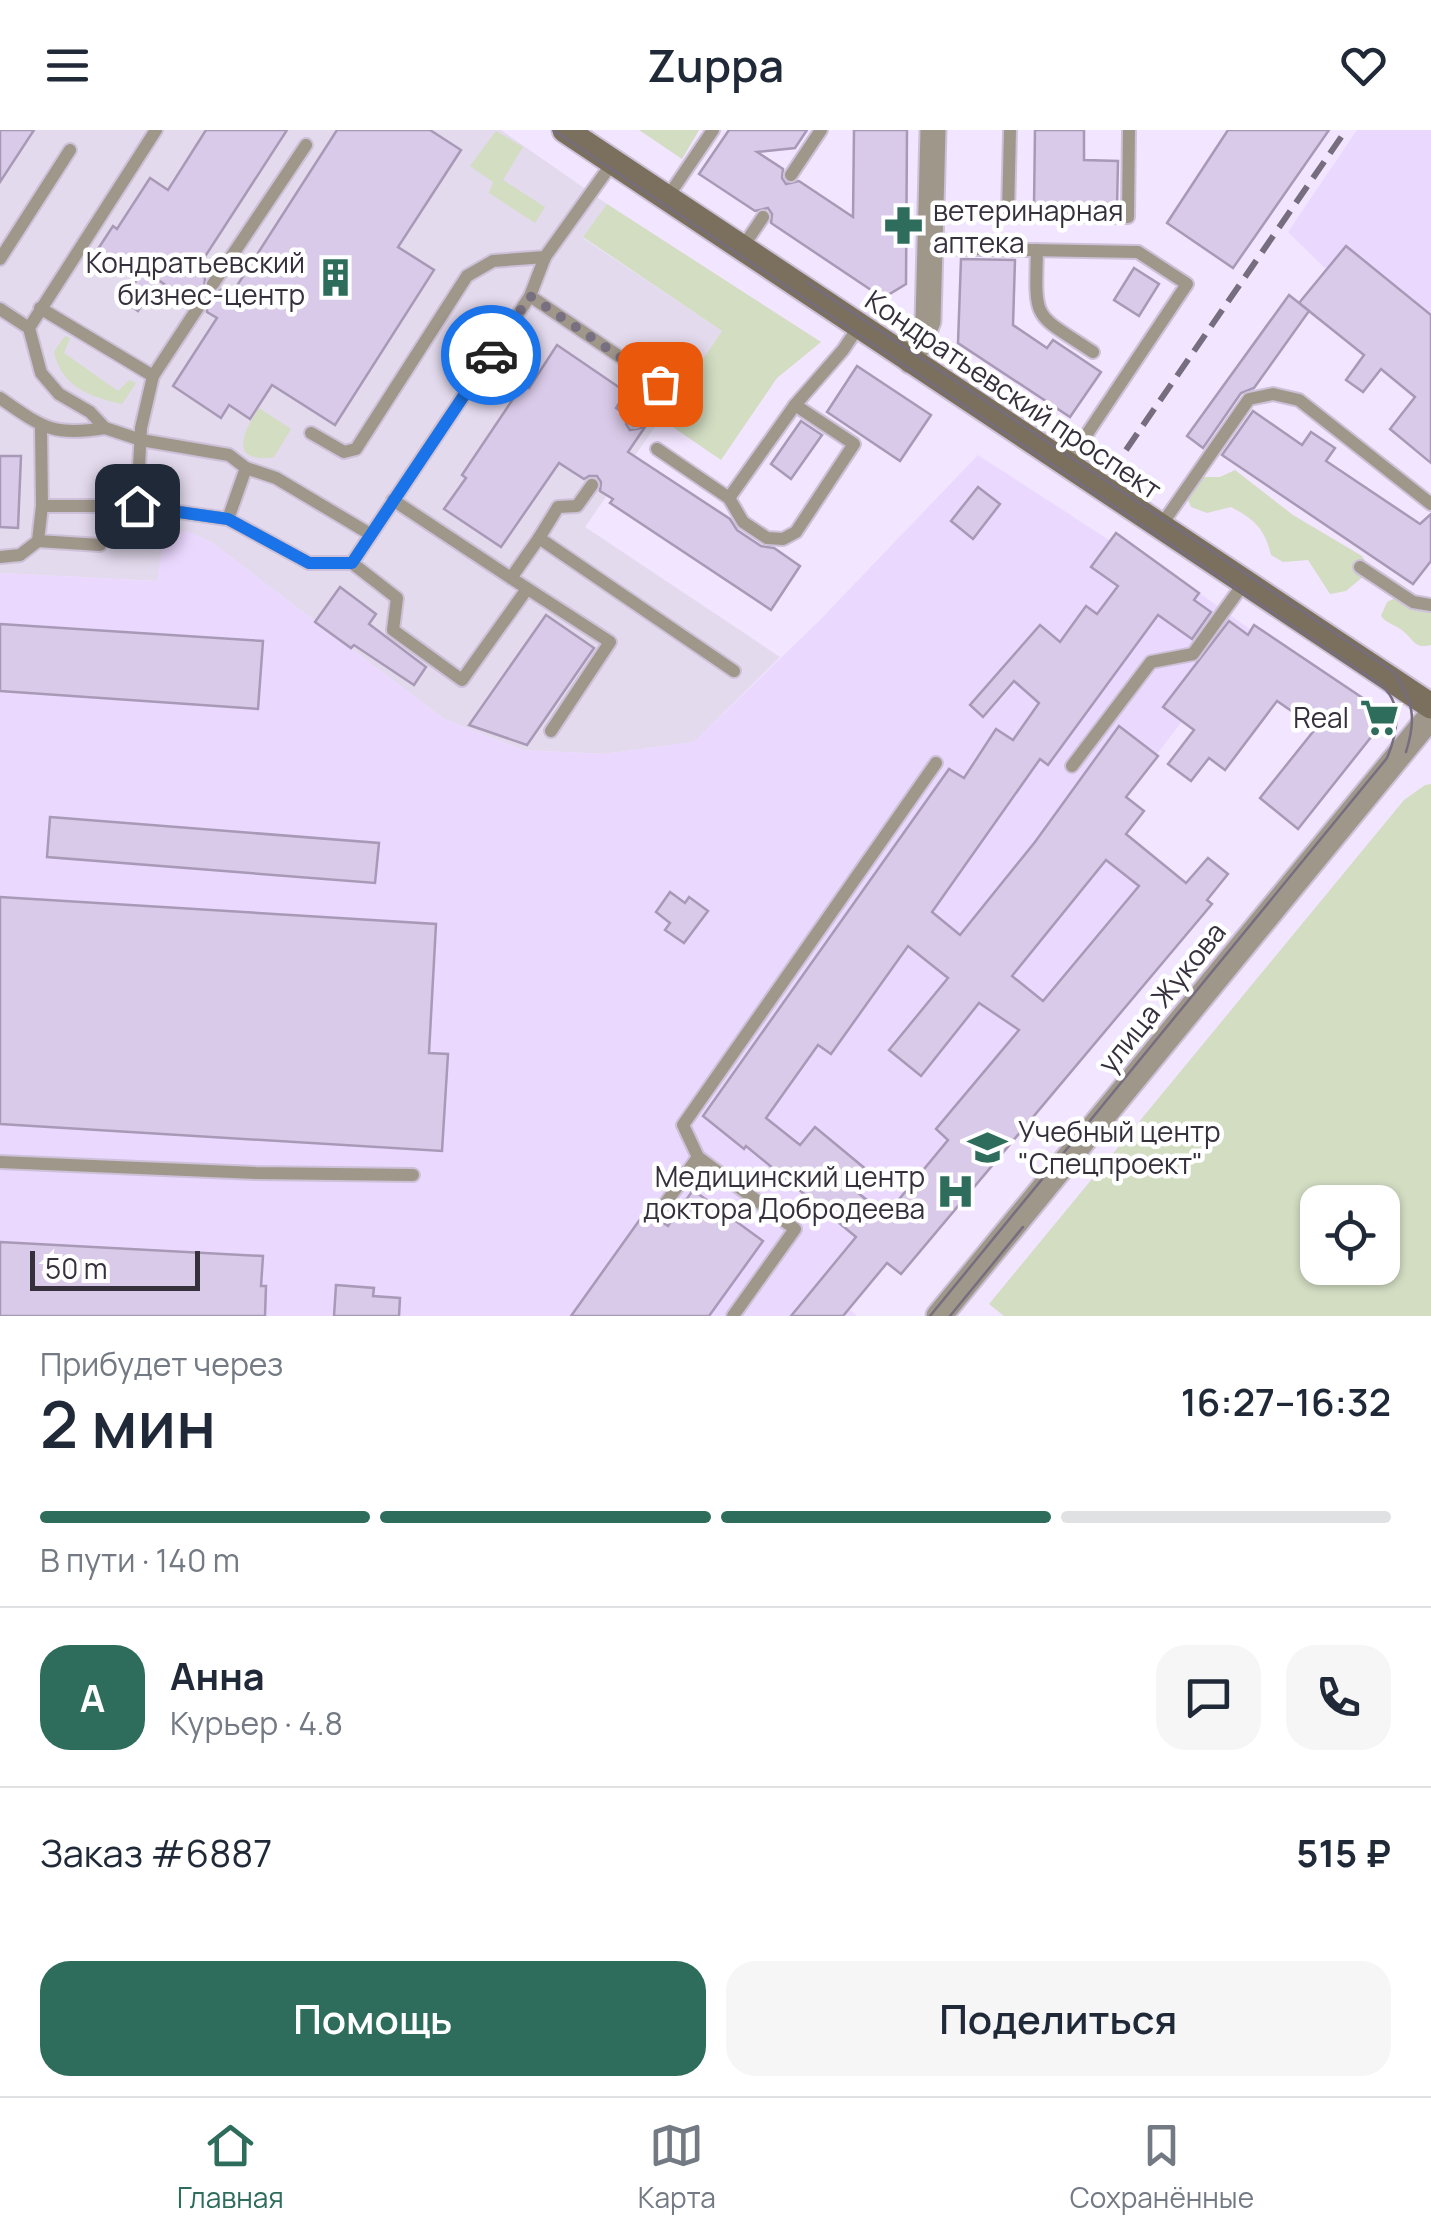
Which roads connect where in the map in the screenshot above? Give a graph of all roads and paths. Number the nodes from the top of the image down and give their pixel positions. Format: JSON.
{"nodes":[{"id":1,"x":156,"y":130,"type":"edge"},
{"id":2,"x":565,"y":130,"type":"edge"},
{"id":3,"x":713,"y":130,"type":"edge"},
{"id":4,"x":821,"y":130,"type":"edge"},
{"id":5,"x":933,"y":130,"type":"edge"},
{"id":6,"x":1010,"y":130,"type":"edge"},
{"id":7,"x":1129,"y":130,"type":"edge"},
{"id":8,"x":306,"y":145,"type":"dead end"},
{"id":9,"x":70,"y":150,"type":"dead end"},
{"id":10,"x":612,"y":162,"type":"junction"},
{"id":11,"x":791,"y":175,"type":"dead end"},
{"id":12,"x":667,"y":198,"type":"junction"},
{"id":13,"x":932,"y":212,"type":"junction"},
{"id":14,"x":1008,"y":213,"type":"junction"},
{"id":15,"x":763,"y":217,"type":"dead end"},
{"id":16,"x":742,"y":248,"type":"junction"},
{"id":17,"x":930,"y":248,"type":"junction"},
{"id":18,"x":1037,"y":250,"type":"junction"},
{"id":19,"x":546,"y":258,"type":"junction"},
{"id":20,"x":0,"y":259,"type":"edge"},
{"id":21,"x":213,"y":284,"type":"dead end"},
{"id":22,"x":530,"y":296,"type":"junction"},
{"id":23,"x":198,"y":306,"type":"dead end"},
{"id":24,"x":40,"y":308,"type":"junction"},
{"id":25,"x":0,"y":309,"type":"edge"},
{"id":26,"x":859,"y":326,"type":"junction"},
{"id":27,"x":30,"y":328,"type":"junction"},
{"id":28,"x":1093,"y":352,"type":"dead end"},
{"id":29,"x":912,"y":361,"type":"junction"},
{"id":30,"x":153,"y":376,"type":"junction"},
{"id":31,"x":0,"y":398,"type":"edge"},
{"id":32,"x":794,"y":404,"type":"junction"},
{"id":33,"x":635,"y":421,"type":"dead end"},
{"id":34,"x":41,"y":427,"type":"junction"},
{"id":35,"x":105,"y":428,"type":"junction"},
{"id":36,"x":311,"y":433,"type":"dead end"},
{"id":37,"x":141,"y":440,"type":"junction"},
{"id":38,"x":657,"y":449,"type":"dead end"},
{"id":39,"x":1066,"y":464,"type":"junction"},
{"id":40,"x":246,"y":468,"type":"junction"},
{"id":41,"x":592,"y":485,"type":"dead end"},
{"id":42,"x":729,"y":498,"type":"junction"},
{"id":43,"x":393,"y":500,"type":"junction"},
{"id":44,"x":1431,"y":504,"type":"edge"},
{"id":45,"x":42,"y":506,"type":"junction"},
{"id":46,"x":137,"y":506,"type":"junction"},
{"id":47,"x":228,"y":519,"type":"junction"},
{"id":48,"x":1160,"y":527,"type":"junction"},
{"id":49,"x":370,"y":534,"type":"junction"},
{"id":50,"x":539,"y":538,"type":"junction"},
{"id":51,"x":38,"y":541,"type":"junction"},
{"id":52,"x":100,"y":544,"type":"dead end"},
{"id":53,"x":0,"y":557,"type":"edge"},
{"id":54,"x":352,"y":563,"type":"junction"},
{"id":55,"x":1360,"y":567,"type":"dead end"},
{"id":56,"x":511,"y":578,"type":"junction"},
{"id":57,"x":1244,"y":583,"type":"junction"},
{"id":58,"x":528,"y":589,"type":"junction"},
{"id":59,"x":1431,"y":605,"type":"edge"},
{"id":60,"x":734,"y":672,"type":"dead end"},
{"id":61,"x":1431,"y":706,"type":"edge"},
{"id":62,"x":1431,"y":716,"type":"edge"},
{"id":63,"x":551,"y":731,"type":"dead end"},
{"id":64,"x":936,"y":763,"type":"dead end"},
{"id":65,"x":1072,"y":766,"type":"dead end"},
{"id":66,"x":698,"y":1157,"type":"junction"},
{"id":67,"x":0,"y":1162,"type":"edge"},
{"id":68,"x":414,"y":1176,"type":"dead end"},
{"id":69,"x":664,"y":1207,"type":"dead end"},
{"id":70,"x":733,"y":1316,"type":"edge"},
{"id":71,"x":939,"y":1316,"type":"edge"}],
"edges":[{"from":1,"to":24,"type":"lane"},
{"from":2,"to":10,"type":"main road","name":"Кондратьевский проспект"},
{"from":3,"to":12,"type":"lane"},
{"from":4,"to":11,"type":"lane"},
{"from":5,"to":13,"type":"street"},
{"from":6,"to":14,"type":"lane"},
{"from":7,"to":14,"type":"lane"},
{"from":8,"to":21,"type":"lane"},
{"from":9,"to":20,"type":"lane"},
{"from":10,"to":12,"type":"main road","name":"Кондратьевский проспект"},
{"from":10,"to":19,"type":"lane"},
{"from":12,"to":16,"type":"main road","name":"Кондратьевский проспект"},
{"from":13,"to":14,"type":"lane"},
{"from":13,"to":17,"type":"street"},
{"from":15,"to":16,"type":"lane"},
{"from":16,"to":26,"type":"main road","name":"Кондратьевский проспект"},
{"from":17,"to":18,"type":"lane"},
{"from":17,"to":29,"type":"street"},
{"from":18,"to":28,"type":"lane"},
{"from":18,"to":39,"type":"lane"},
{"from":19,"to":22,"type":"lane"},
{"from":19,"to":36,"type":"lane"},
{"from":22,"to":33,"type":"lane"},
{"from":22,"to":43,"type":"lane"},
{"from":23,"to":30,"type":"lane"},
{"from":24,"to":27,"type":"lane"},
{"from":24,"to":30,"type":"lane"},
{"from":25,"to":27,"type":"lane"},
{"from":26,"to":29,"type":"main road","name":"Кондратьевский проспект"},
{"from":26,"to":32,"type":"lane"},
{"from":27,"to":35,"type":"lane"},
{"from":29,"to":39,"type":"main road","name":"Кондратьевский проспект"},
{"from":30,"to":37,"type":"lane"},
{"from":31,"to":34,"type":"lane"},
{"from":32,"to":42,"type":"lane"},
{"from":32,"to":42,"type":"lane"},
{"from":34,"to":35,"type":"lane"},
{"from":34,"to":45,"type":"lane"},
{"from":35,"to":37,"type":"lane"},
{"from":37,"to":40,"type":"lane"},
{"from":37,"to":46,"type":"lane"},
{"from":38,"to":42,"type":"lane"},
{"from":39,"to":48,"type":"main road","name":"Кондратьевский проспект"},
{"from":40,"to":47,"type":"lane"},
{"from":40,"to":49,"type":"lane"},
{"from":41,"to":50,"type":"lane"},
{"from":43,"to":49,"type":"lane"},
{"from":43,"to":56,"type":"lane"},
{"from":44,"to":48,"type":"lane"},
{"from":45,"to":46,"type":"lane"},
{"from":45,"to":51,"type":"lane"},
{"from":46,"to":47,"type":"lane"},
{"from":47,"to":54,"type":"lane"},
{"from":48,"to":57,"type":"main road","name":"Кондратьевский проспект"},
{"from":49,"to":54,"type":"lane"},
{"from":50,"to":56,"type":"lane"},
{"from":50,"to":60,"type":"lane"},
{"from":51,"to":52,"type":"lane"},
{"from":51,"to":53,"type":"lane"},
{"from":54,"to":58,"type":"lane"},
{"from":55,"to":59,"type":"lane"},
{"from":56,"to":58,"type":"lane"},
{"from":57,"to":61,"type":"main road","name":"Кондратьевский проспект"},
{"from":57,"to":65,"type":"lane"},
{"from":58,"to":63,"type":"lane"},
{"from":62,"to":71,"type":"street","name":"улица Жукова"},
{"from":64,"to":66,"type":"lane"},
{"from":66,"to":69,"type":"lane"},
{"from":66,"to":70,"type":"lane"},
{"from":67,"to":68,"type":"lane"}]}
